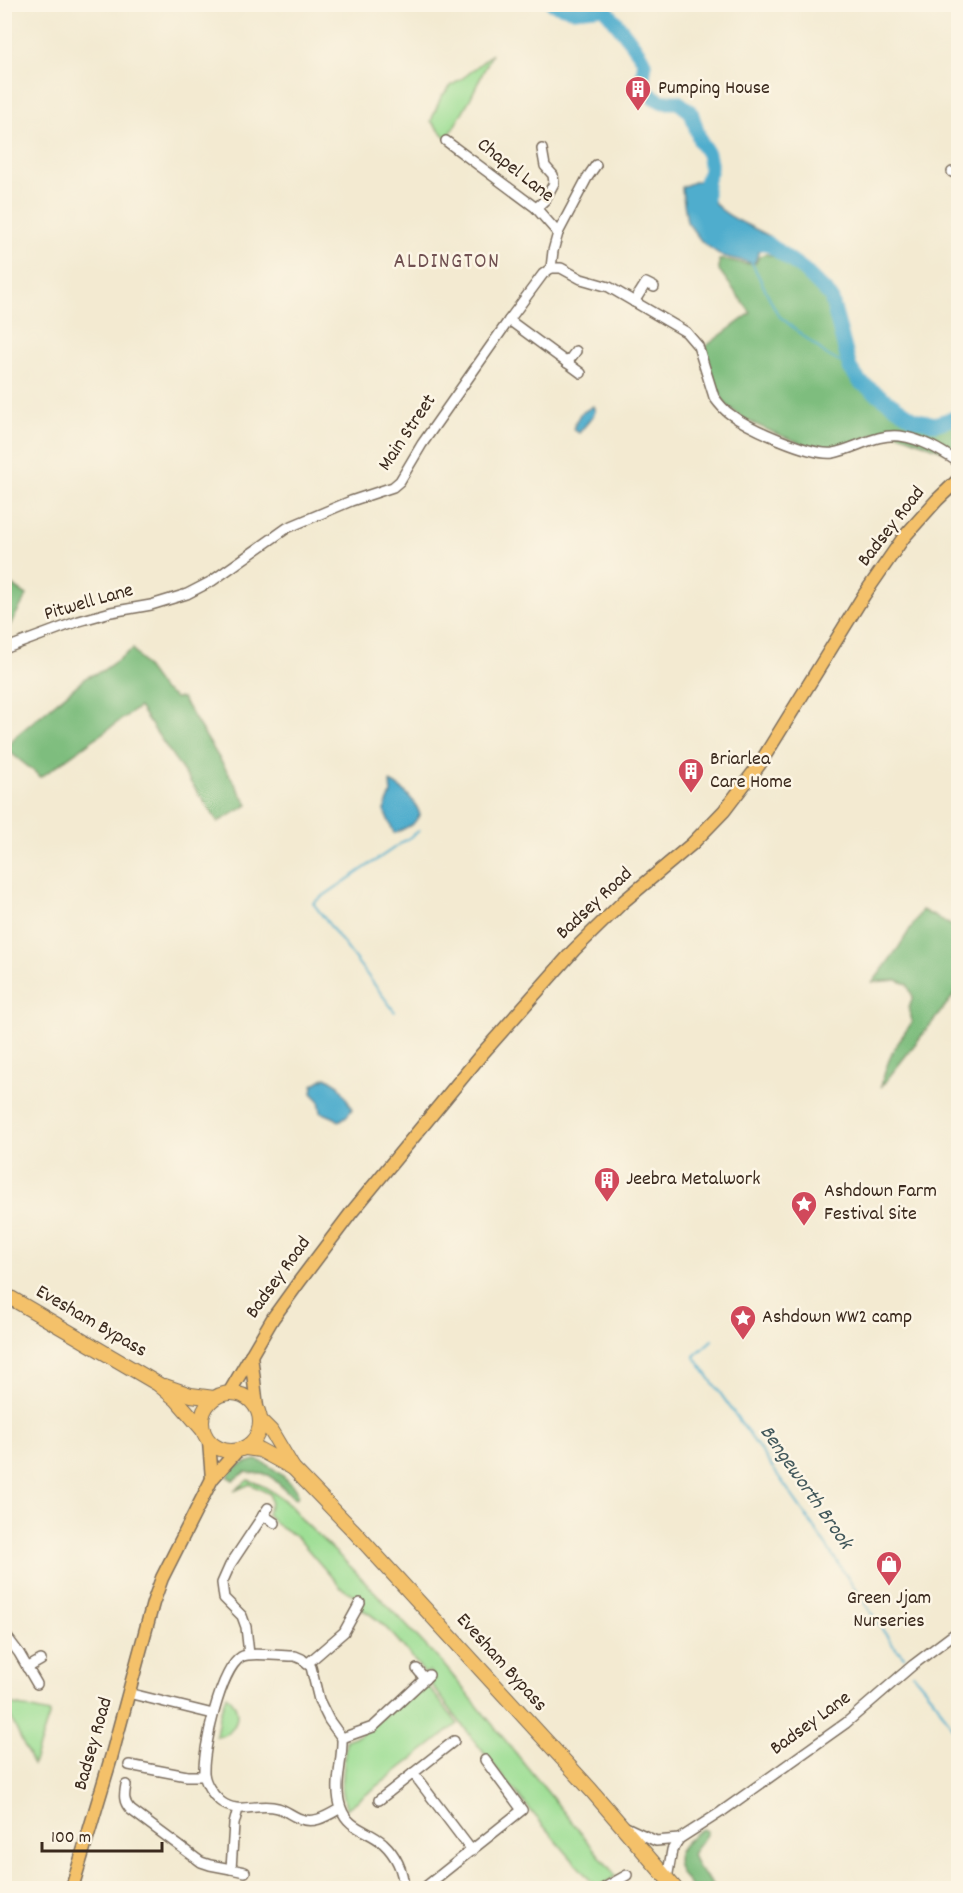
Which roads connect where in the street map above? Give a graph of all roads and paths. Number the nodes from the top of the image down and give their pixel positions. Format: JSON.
{"nodes":[{"id":1,"x":446,"y":141,"type":"dead end"},
{"id":2,"x":542,"y":149,"type":"dead end"},
{"id":3,"x":596,"y":165,"type":"dead end"},
{"id":4,"x":536,"y":208,"type":"junction"},
{"id":5,"x":558,"y":233,"type":"junction"},
{"id":6,"x":551,"y":268,"type":"junction"},
{"id":7,"x":654,"y":287,"type":"dead end"},
{"id":8,"x":634,"y":302,"type":"junction"},
{"id":9,"x":509,"y":320,"type":"junction"},
{"id":10,"x":576,"y":351,"type":"dead end"},
{"id":11,"x":567,"y":363,"type":"junction"},
{"id":12,"x":581,"y":373,"type":"dead end"},
{"id":13,"x":958,"y":462,"type":"edge"},
{"id":14,"x":958,"y":480,"type":"edge"},
{"id":15,"x":151,"y":605,"type":"joint"},
{"id":16,"x":4,"y":649,"type":"edge"},
{"id":17,"x":4,"y":1294,"type":"edge"},
{"id":18,"x":251,"y":1355,"type":"junction"},
{"id":19,"x":158,"y":1384,"type":"junction"},
{"id":20,"x":229,"y":1393,"type":"junction"},
{"id":21,"x":214,"y":1398,"type":"junction"},
{"id":22,"x":259,"y":1414,"type":"junction"},
{"id":23,"x":202,"y":1429,"type":"junction"},
{"id":24,"x":209,"y":1442,"type":"junction"},
{"id":25,"x":242,"y":1450,"type":"junction"},
{"id":26,"x":293,"y":1468,"type":"junction"},
{"id":27,"x":212,"y":1479,"type":"junction"},
{"id":28,"x":274,"y":1522,"type":"dead end"},
{"id":29,"x":360,"y":1603,"type":"dead end"},
{"id":30,"x":958,"y":1631,"type":"edge"},
{"id":31,"x":4,"y":1633,"type":"edge"},
{"id":32,"x":249,"y":1654,"type":"junction"},
{"id":33,"x":41,"y":1660,"type":"dead end"},
{"id":34,"x":307,"y":1664,"type":"junction"},
{"id":35,"x":27,"y":1668,"type":"junction"},
{"id":36,"x":417,"y":1669,"type":"dead end"},
{"id":37,"x":37,"y":1684,"type":"dead end"},
{"id":38,"x":128,"y":1693,"type":"junction"},
{"id":39,"x":213,"y":1714,"type":"junction"},
{"id":40,"x":342,"y":1738,"type":"junction"},
{"id":41,"x":454,"y":1741,"type":"dead end"},
{"id":42,"x":485,"y":1760,"type":"dead end"},
{"id":43,"x":129,"y":1765,"type":"dead end"},
{"id":44,"x":413,"y":1773,"type":"junction"},
{"id":45,"x":204,"y":1776,"type":"junction"},
{"id":46,"x":126,"y":1785,"type":"dead end"},
{"id":47,"x":379,"y":1800,"type":"dead end"},
{"id":48,"x":341,"y":1808,"type":"junction"},
{"id":49,"x":238,"y":1809,"type":"junction"},
{"id":50,"x":621,"y":1824,"type":"junction"},
{"id":51,"x":679,"y":1839,"type":"junction"},
{"id":52,"x":472,"y":1851,"type":"junction"},
{"id":53,"x":231,"y":1869,"type":"junction"},
{"id":54,"x":245,"y":1872,"type":"dead end"},
{"id":55,"x":627,"y":1875,"type":"dead end"},
{"id":56,"x":671,"y":1884,"type":"edge"},
{"id":57,"x":72,"y":1888,"type":"edge"},
{"id":58,"x":404,"y":1888,"type":"edge"},
{"id":59,"x":424,"y":1888,"type":"edge"},
{"id":60,"x":604,"y":1888,"type":"edge"}],
"edges":[{"from":1,"to":4,"type":"street","name":"Chapel Lane"},
{"from":2,"to":4,"type":"street"},
{"from":3,"to":5,"type":"street"},
{"from":4,"to":5,"type":"street","name":"Chapel Lane"},
{"from":5,"to":6,"type":"street"},
{"from":6,"to":8,"type":"street"},
{"from":6,"to":9,"type":"street","name":"Main Street"},
{"from":7,"to":8,"type":"street"},
{"from":8,"to":13,"type":"street"},
{"from":9,"to":11,"type":"street"},
{"from":9,"to":15,"type":"street","name":"Main Street"},
{"from":10,"to":11,"type":"street"},
{"from":11,"to":12,"type":"street"},
{"from":14,"to":18,"type":"main road","name":"Badsey Road"},
{"from":15,"to":16,"type":"street","name":"Pitwell Lane"},
{"from":17,"to":19,"type":"highway","name":"Evesham Bypass"},
{"from":18,"to":20,"type":"main road","name":"Badsey Road"},
{"from":18,"to":22,"type":"main road"},
{"from":19,"to":21,"type":"highway","name":"Evesham Bypass"},
{"from":19,"to":23,"type":"highway","name":"Evesham Bypass"},
{"from":20,"to":21,"type":"highway"},
{"from":20,"to":22,"type":"highway"},
{"from":21,"to":23,"type":"highway"},
{"from":22,"to":25,"type":"highway"},
{"from":22,"to":26,"type":"highway","name":"Evesham Bypass"},
{"from":23,"to":24,"type":"highway"},
{"from":24,"to":25,"type":"highway"},
{"from":24,"to":27,"type":"main road"},
{"from":25,"to":26,"type":"highway","name":"Evesham Bypass"},
{"from":25,"to":27,"type":"main road","name":"Badsey Road"},
{"from":26,"to":50,"type":"highway","name":"Evesham Bypass"},
{"from":27,"to":38,"type":"main road","name":"Badsey Road"},
{"from":28,"to":32,"type":"street"},
{"from":29,"to":34,"type":"street"},
{"from":30,"to":51,"type":"street","name":"Badsey Lane"},
{"from":31,"to":35,"type":"street"},
{"from":32,"to":34,"type":"street"},
{"from":32,"to":39,"type":"street"},
{"from":33,"to":35,"type":"street"},
{"from":34,"to":40,"type":"street"},
{"from":35,"to":37,"type":"street"},
{"from":36,"to":40,"type":"street"},
{"from":38,"to":39,"type":"street"},
{"from":38,"to":57,"type":"main road","name":"Badsey Road"},
{"from":39,"to":45,"type":"street"},
{"from":40,"to":48,"type":"street"},
{"from":41,"to":44,"type":"street"},
{"from":42,"to":52,"type":"street"},
{"from":43,"to":45,"type":"street"},
{"from":44,"to":47,"type":"street"},
{"from":44,"to":52,"type":"street"},
{"from":45,"to":49,"type":"street"},
{"from":46,"to":53,"type":"street"},
{"from":48,"to":49,"type":"street"},
{"from":48,"to":58,"type":"street"},
{"from":49,"to":53,"type":"street"},
{"from":50,"to":51,"type":"street"},
{"from":50,"to":56,"type":"highway","name":"Evesham Bypass"},
{"from":51,"to":56,"type":"street"},
{"from":52,"to":59,"type":"street"},
{"from":53,"to":54,"type":"street"},
{"from":55,"to":60,"type":"street"}]}
